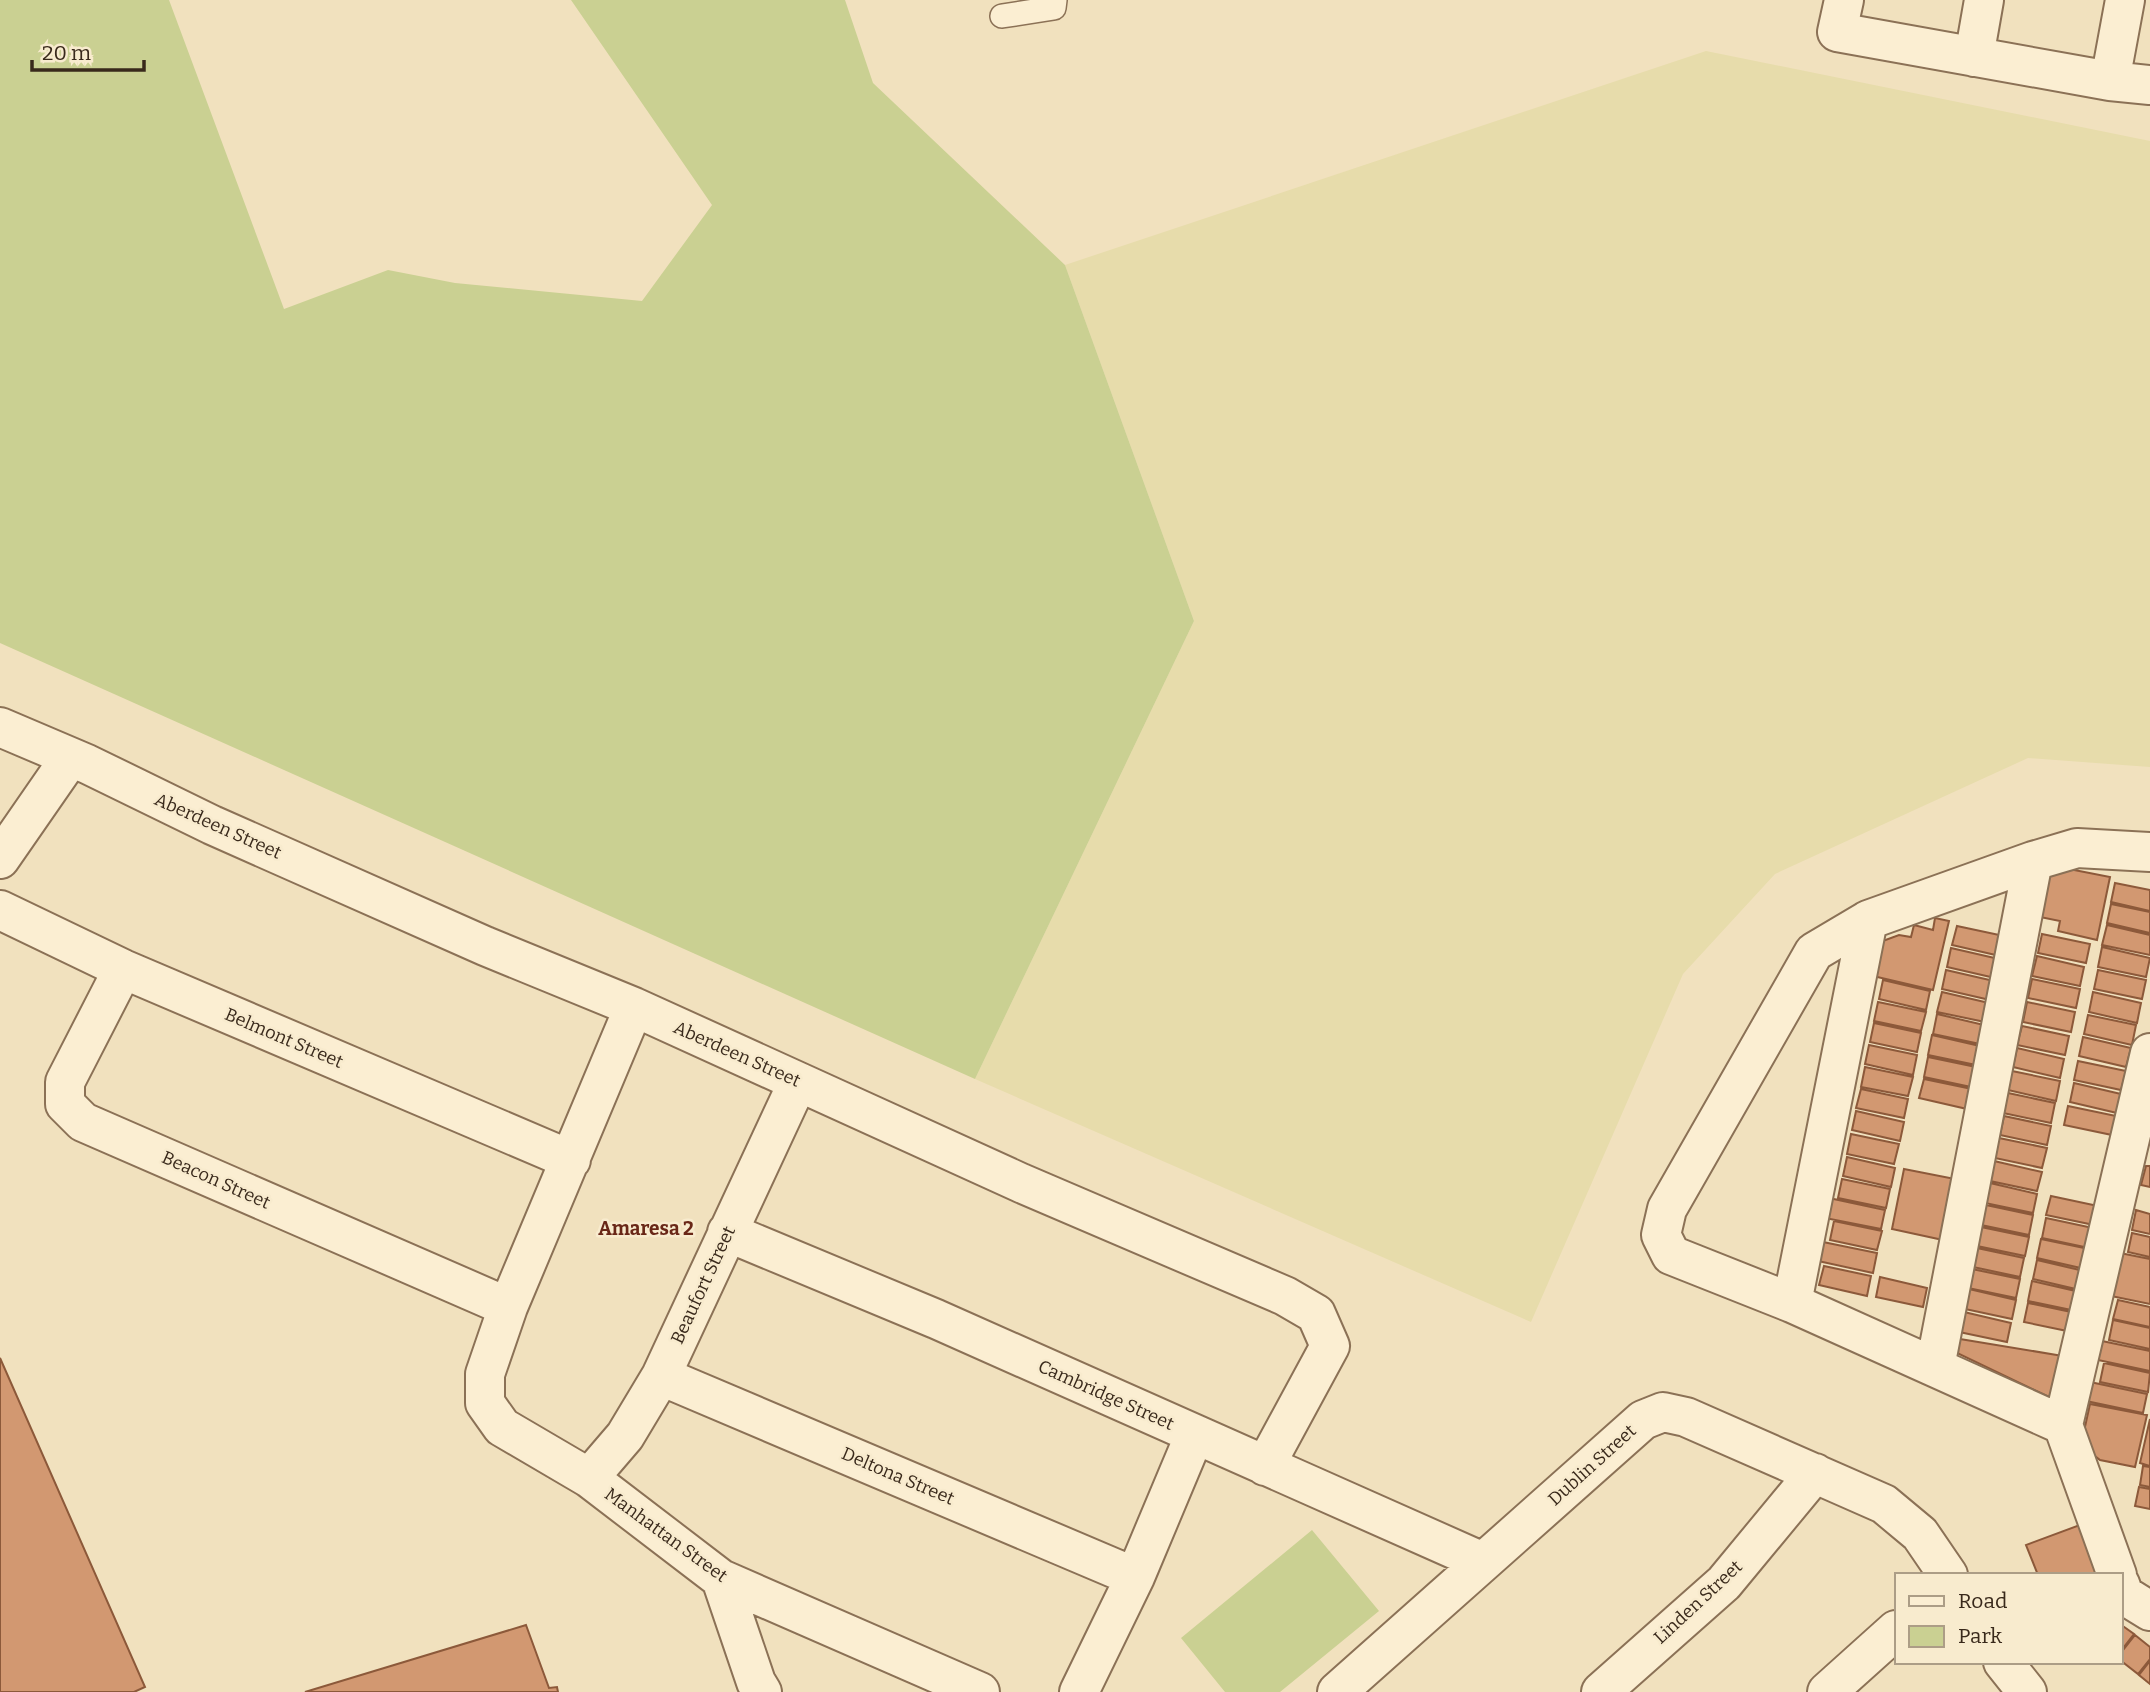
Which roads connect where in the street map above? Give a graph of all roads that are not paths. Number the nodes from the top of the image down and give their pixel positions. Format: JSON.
{"nodes":[{"id":1,"x":1055,"y":0,"type":"edge"},
{"id":2,"x":1844,"y":0,"type":"edge"},
{"id":3,"x":1984,"y":0,"type":"edge"},
{"id":4,"x":2124,"y":0,"type":"edge"},
{"id":5,"x":1002,"y":16,"type":"dead end"},
{"id":6,"x":1974,"y":57,"type":"junction"},
{"id":7,"x":2110,"y":81,"type":"junction"},
{"id":8,"x":2150,"y":85,"type":"edge"},
{"id":9,"x":0,"y":727,"type":"edge"},
{"id":10,"x":70,"y":758,"type":"junction"},
{"id":11,"x":2150,"y":852,"type":"edge"},
{"id":12,"x":0,"y":859,"type":"edge"},
{"id":13,"x":2033,"y":861,"type":"junction"},
{"id":14,"x":0,"y":910,"type":"edge"},
{"id":15,"x":1868,"y":920,"type":"junction"},
{"id":16,"x":123,"y":969,"type":"junction"},
{"id":17,"x":634,"y":1007,"type":"junction"},
{"id":18,"x":2150,"y":1052,"type":"edge"},
{"id":19,"x":798,"y":1082,"type":"junction"},
{"id":20,"x":571,"y":1160,"type":"junction"},
{"id":21,"x":727,"y":1232,"type":"junction"},
{"id":22,"x":1793,"y":1303,"type":"junction"},
{"id":23,"x":508,"y":1307,"type":"junction"},
{"id":24,"x":1934,"y":1367,"type":"junction"},
{"id":25,"x":661,"y":1376,"type":"junction"},
{"id":26,"x":2063,"y":1425,"type":"junction"},
{"id":27,"x":1195,"y":1434,"type":"junction"},
{"id":28,"x":1265,"y":1466,"type":"junction"},
{"id":29,"x":1815,"y":1474,"type":"junction"},
{"id":30,"x":589,"y":1478,"type":"junction"},
{"id":31,"x":1483,"y":1562,"type":"junction"},
{"id":32,"x":1947,"y":1573,"type":"edge"},
{"id":33,"x":2116,"y":1573,"type":"edge"},
{"id":34,"x":1136,"y":1577,"type":"junction"},
{"id":35,"x":721,"y":1579,"type":"junction"},
{"id":36,"x":2122,"y":1590,"type":"edge"},
{"id":37,"x":2150,"y":1611,"type":"edge"},
{"id":38,"x":1895,"y":1631,"type":"edge"},
{"id":39,"x":2005,"y":1664,"type":"edge"},
{"id":40,"x":900,"y":1676,"type":"edge"},
{"id":41,"x":762,"y":1692,"type":"edge"},
{"id":42,"x":980,"y":1692,"type":"edge"},
{"id":43,"x":1079,"y":1692,"type":"edge"},
{"id":44,"x":1337,"y":1692,"type":"edge"},
{"id":45,"x":1601,"y":1692,"type":"edge"},
{"id":46,"x":1827,"y":1692,"type":"edge"},
{"id":47,"x":2027,"y":1692,"type":"edge"}],
"edges":[{"from":1,"to":5,"type":"lane"},
{"from":2,"to":6,"type":"street"},
{"from":3,"to":6,"type":"street"},
{"from":4,"to":7,"type":"street"},
{"from":6,"to":7,"type":"street"},
{"from":7,"to":8,"type":"street"},
{"from":9,"to":10,"type":"street","name":"Aberdeen Street"},
{"from":10,"to":12,"type":"street"},
{"from":10,"to":17,"type":"street","name":"Aberdeen Street"},
{"from":11,"to":13,"type":"street"},
{"from":13,"to":15,"type":"street"},
{"from":13,"to":24,"type":"street"},
{"from":14,"to":16,"type":"street","name":"Belmont Street"},
{"from":15,"to":22,"type":"street"},
{"from":15,"to":22,"type":"street"},
{"from":16,"to":20,"type":"street","name":"Belmont Street"},
{"from":16,"to":23,"type":"street","name":"Beacon Street"},
{"from":17,"to":19,"type":"street","name":"Aberdeen Street"},
{"from":17,"to":20,"type":"street"},
{"from":18,"to":26,"type":"street"},
{"from":19,"to":21,"type":"street","name":"Beaufort Street"},
{"from":19,"to":28,"type":"street","name":"Aberdeen Street"},
{"from":20,"to":23,"type":"street"},
{"from":21,"to":25,"type":"street","name":"Beaufort Street"},
{"from":21,"to":27,"type":"street","name":"Cambridge Street"},
{"from":22,"to":24,"type":"street"},
{"from":23,"to":30,"type":"street","name":"Manhattan Street"},
{"from":24,"to":26,"type":"street"},
{"from":25,"to":30,"type":"street","name":"Beaufort Street"},
{"from":25,"to":34,"type":"street","name":"Deltona Street"},
{"from":26,"to":33,"type":"street"},
{"from":27,"to":28,"type":"street","name":"Cambridge Street"},
{"from":27,"to":34,"type":"street"},
{"from":28,"to":31,"type":"street","name":"Cambridge Street"},
{"from":29,"to":31,"type":"street","name":"Dublin Street"},
{"from":29,"to":32,"type":"street","name":"Dublin Street"},
{"from":29,"to":45,"type":"street","name":"Linden Street"},
{"from":30,"to":35,"type":"street","name":"Manhattan Street"},
{"from":31,"to":44,"type":"street","name":"Dublin Street"},
{"from":34,"to":43,"type":"street"},
{"from":35,"to":40,"type":"street","name":"Manhattan Street"},
{"from":35,"to":41,"type":"street"},
{"from":36,"to":37,"type":"street"},
{"from":38,"to":46,"type":"street"},
{"from":39,"to":47,"type":"street"},
{"from":40,"to":42,"type":"street","name":"Manhattan Street"}]}
